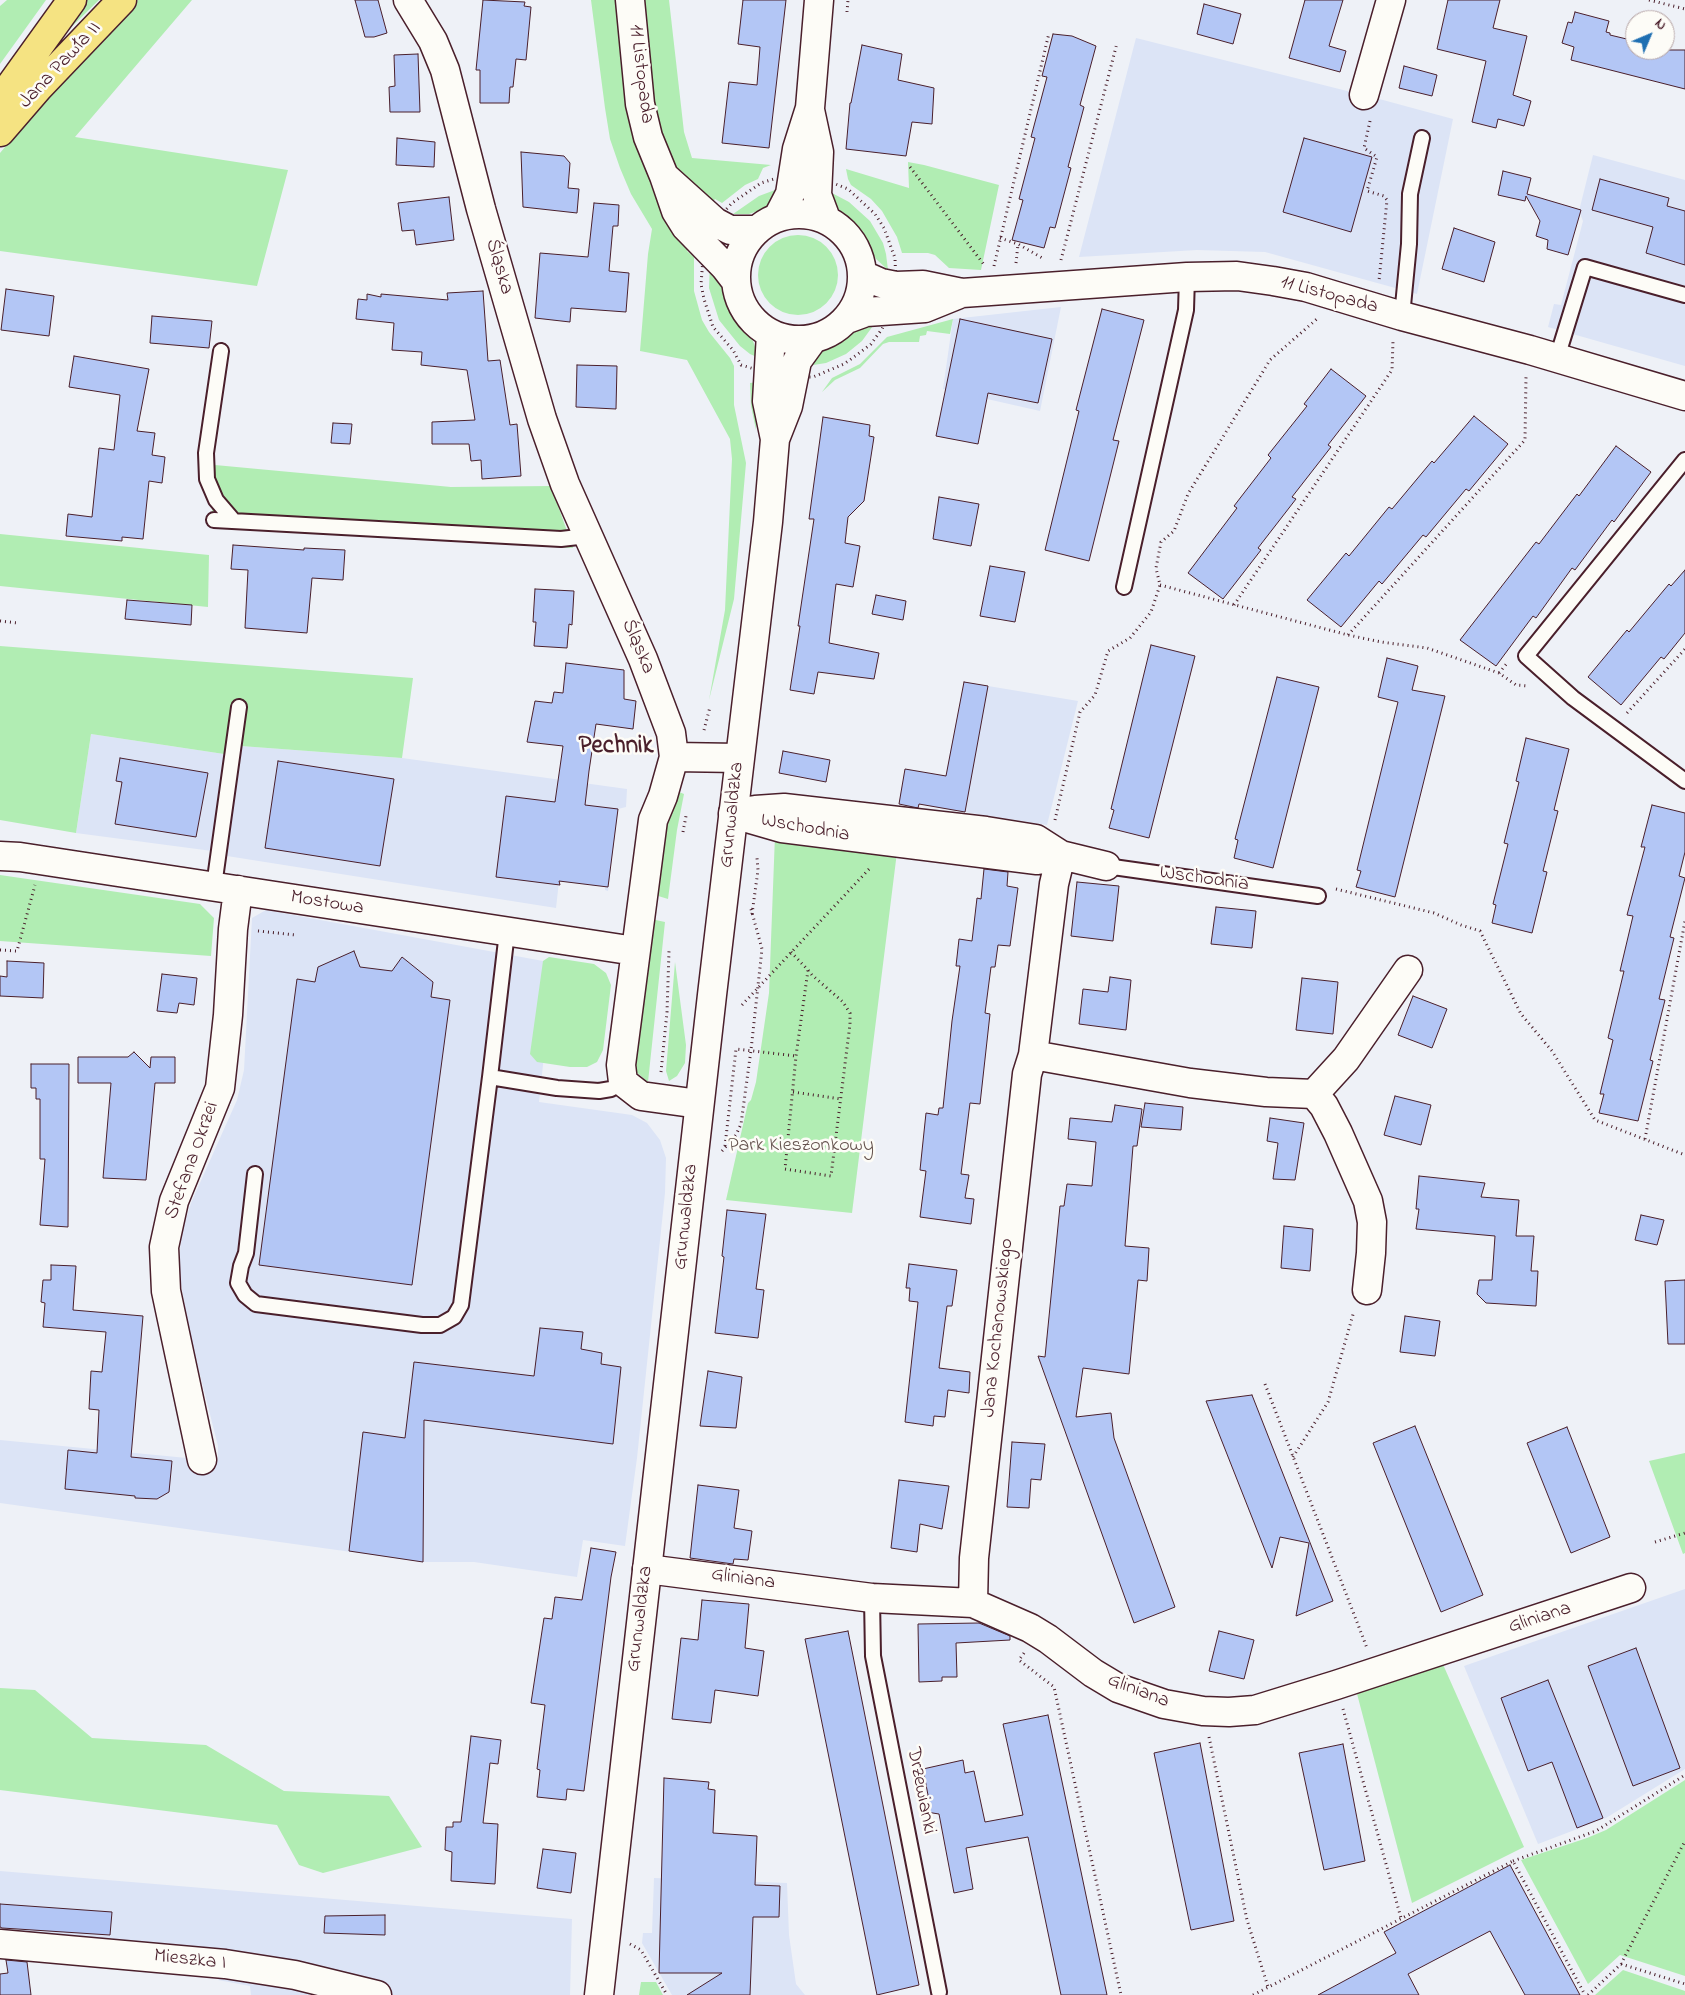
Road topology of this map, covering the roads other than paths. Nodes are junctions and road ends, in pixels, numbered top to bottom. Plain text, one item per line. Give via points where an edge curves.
1 (72, 0) edge
2 (122, 0) edge
3 (408, 0) edge
4 (630, 0) edge
5 (819, 0) edge
6 (1391, 0) edge
7 (0, 100) edge
8 (1367, 107) road end
9 (0, 132) edge
10 (1422, 138) dead end
11 (664, 176) junction
12 (805, 179) junction
13 (826, 219) junction
14 (767, 223) junction
15 (863, 275) junction
16 (1187, 276) junction
17 (736, 280) junction
18 (1685, 295) edge
19 (894, 298) junction
20 (847, 319) junction
21 (1398, 327) junction
22 (770, 334) junction
23 (813, 340) junction
24 (221, 351) dead end
25 (1557, 358) junction
26 (780, 375) junction
27 (1685, 396) edge
28 (1685, 460) edge
29 (214, 520) dead end
30 (234, 521) junction
31 (587, 536) junction
32 (1124, 587) dead end
33 (239, 706) dead end
34 (673, 745) junction
35 (739, 758) junction
36 (1685, 781) edge
37 (734, 813) junction
38 (15, 855) edge
39 (1061, 856) junction
40 (1106, 866) joint
41 (226, 888) junction
42 (1318, 896) dead end
43 (507, 932) junction
44 (635, 951) junction
45 (1408, 970) dead end
46 (1033, 1055) junction
47 (490, 1077) junction
48 (623, 1082) junction
49 (1314, 1094) junction
50 (700, 1104) junction
51 (255, 1174) dead end
52 (1367, 1290) road end
53 (202, 1460) dead end
54 (647, 1569) junction
55 (1631, 1588) dead end
56 (872, 1598) junction
57 (973, 1603) junction
58 (0, 1944) edge
59 (939, 1992) dead end
60 (377, 1995) edge
61 (598, 1995) edge

1 - 7 main road, Jana Pawła II
2 - 9 main road, Jana Pawła II
3 - 31 street, Śląska via 433,41 445,70 542,419
4 - 11 street, 11 Listopada via 640,104 648,137
5 - 12 street via 810,108 797,149
6 - 8 street
10 - 21 lane via 1410,194 1409,244
11 - 14 street, 11 Listopada via 715,222 730,230
11 - 17 street, 11 Listopada via 676,211 686,227
12 - 13 street via 817,195
12 - 14 street
13 - 14 street via 802,213
13 - 15 street via 838,226 856,248
14 - 17 street via 747,240 740,253
15 - 19 street, 11 Listopada via 881,283
15 - 20 street via 859,298
16 - 19 street, 11 Listopada via 962,293 925,308
16 - 21 street, 11 Listopada via 1237,276 1306,287
16 - 32 lane via 1186,310
17 - 22 street via 740,302 760,328
18 - 25 lane via 1585,268
19 - 20 street, 11 Listopada
20 - 23 street via 826,335
21 - 25 street, 11 Listopada
22 - 23 street via 797,341
22 - 26 street, Grunwaldzka
23 - 26 street, Grunwaldzka via 797,361
24 - 30 lane via 206,453 207,479 216,500
25 - 27 street, 11 Listopada
26 - 35 street, Grunwaldzka via 767,401 775,439
28 - 36 lane via 1526,656 1573,698
29 - 30 lane
30 - 31 lane via 561,539
31 - 34 street, Śląska via 643,659
33 - 41 lane
34 - 35 street
34 - 44 street via 663,796 653,820
35 - 37 street, Grunwaldzka
37 - 39 street, Wschodnia via 784,808 984,842 1036,839
37 - 50 street, Grunwaldzka
38 - 41 street, Mostowa
39 - 40 street, Wschodnia
39 - 46 street, Jana Kochanowskiego via 1054,884
40 - 42 lane, Wschodnia
41 - 43 street, Mostowa
41 - 53 street, Stefana Okrzei via 233,929 220,1088 174,1201 164,1247 166,1291
43 - 44 street, Mostowa
43 - 47 lane
44 - 48 street via 621,1065
45 - 49 street via 1346,1059
46 - 49 street via 1190,1083
46 - 57 street, Jana Kochanowskiego via 1027,1074 997,1342 974,1558
47 - 48 lane via 599,1091
47 - 51 lane via 460,1305 454,1317 440,1325 256,1304 238,1283 246,1253
48 - 50 street via 641,1096
49 - 52 street via 1324,1106 1368,1201 1372,1222
50 - 54 street, Grunwaldzka
54 - 56 street, Gliniana
54 - 61 street, Grunwaldzka
55 - 57 street, Gliniana via 1255,1710 1229,1712 1164,1704 1118,1688 1030,1628
56 - 57 street, Gliniana
56 - 59 lane, Drzewianki via 873,1656
58 - 60 street, Mieszka I via 225,1964 295,1975

